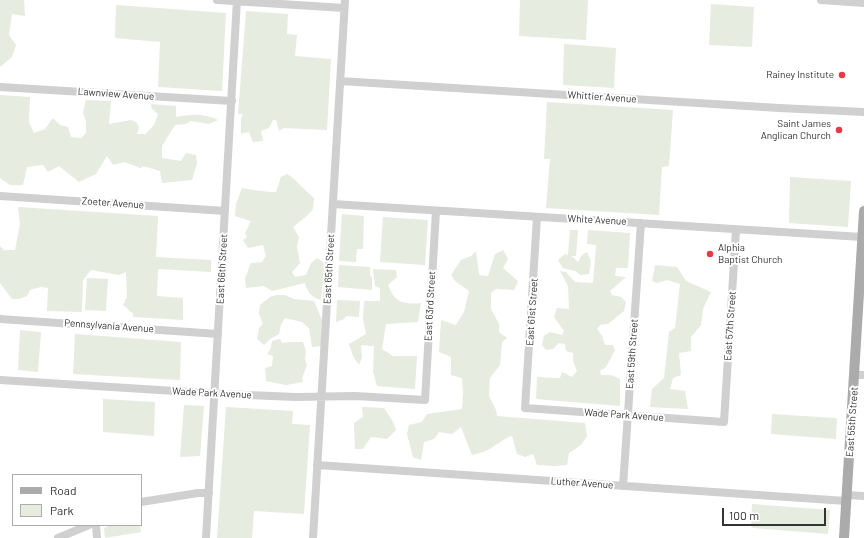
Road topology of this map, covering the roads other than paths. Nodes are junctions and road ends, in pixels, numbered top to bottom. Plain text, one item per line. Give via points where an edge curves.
1 (217, 0) edge
2 (821, 0) edge
3 (237, 1) edge
4 (864, 3) edge
5 (344, 4) edge
6 (340, 81) junction
7 (0, 87) edge
8 (232, 101) junction
9 (864, 112) edge
10 (0, 196) edge
11 (333, 204) junction
12 (225, 211) junction
13 (436, 211) junction
14 (864, 211) edge
15 (538, 217) junction
16 (641, 223) junction
17 (736, 230) junction
18 (862, 237) junction
19 (0, 319) edge
20 (218, 334) junction
21 (859, 375) edge
22 (0, 380) edge
23 (215, 393) junction
24 (321, 397) junction
25 (425, 400) joint
26 (525, 408) joint
27 (628, 415) junction
28 (724, 422) joint
29 (318, 464) junction
30 (623, 486) junction
31 (209, 493) junction
32 (864, 496) edge
33 (846, 498) junction
34 (142, 502) edge
35 (87, 526) edge
36 (96, 526) edge
37 (58, 538) edge
38 (96, 538) edge
39 (206, 538) edge
40 (313, 538) edge
41 (844, 538) edge

1 - 3 street
2 - 4 street
3 - 5 street
3 - 8 street, East 66th Street
5 - 6 street, East 65th Street
6 - 9 street, Whittier Avenue
6 - 11 street, East 65th Street
7 - 8 street, Lawnview Avenue
8 - 12 street, East 66th Street
10 - 12 street, Zoeter Avenue
11 - 13 street, White Avenue
11 - 24 street, East 65th Street
12 - 20 street, East 66th Street
13 - 15 street, White Avenue
13 - 25 street, East 63rd Street
14 - 18 main road, East 55th Street
15 - 16 street, White Avenue
15 - 26 street, East 61st Street
16 - 17 street, White Avenue
16 - 27 street, East 59th Street
17 - 18 street, White Avenue
17 - 28 street, East 57th Street
18 - 21 main road, East 55th Street
19 - 20 street, Pennsylvania Avenue
20 - 23 street, East 66th Street
21 - 33 main road, East 55th Street
22 - 23 street, Wade Park Avenue
23 - 24 street, Wade Park Avenue
23 - 31 street, East 66th Street
24 - 25 street, Wade Park Avenue
24 - 29 street, East 65th Street
26 - 27 street, Wade Park Avenue
27 - 28 street, Wade Park Avenue
27 - 30 street, East 59th Street
29 - 30 street, Luther Avenue
29 - 40 street, East 65th Street
30 - 33 street, Luther Avenue
31 - 34 street
31 - 39 street, East 66th Street
32 - 33 street, Luther Avenue
33 - 41 main road, East 55th Street
35 - 37 street
36 - 38 street

